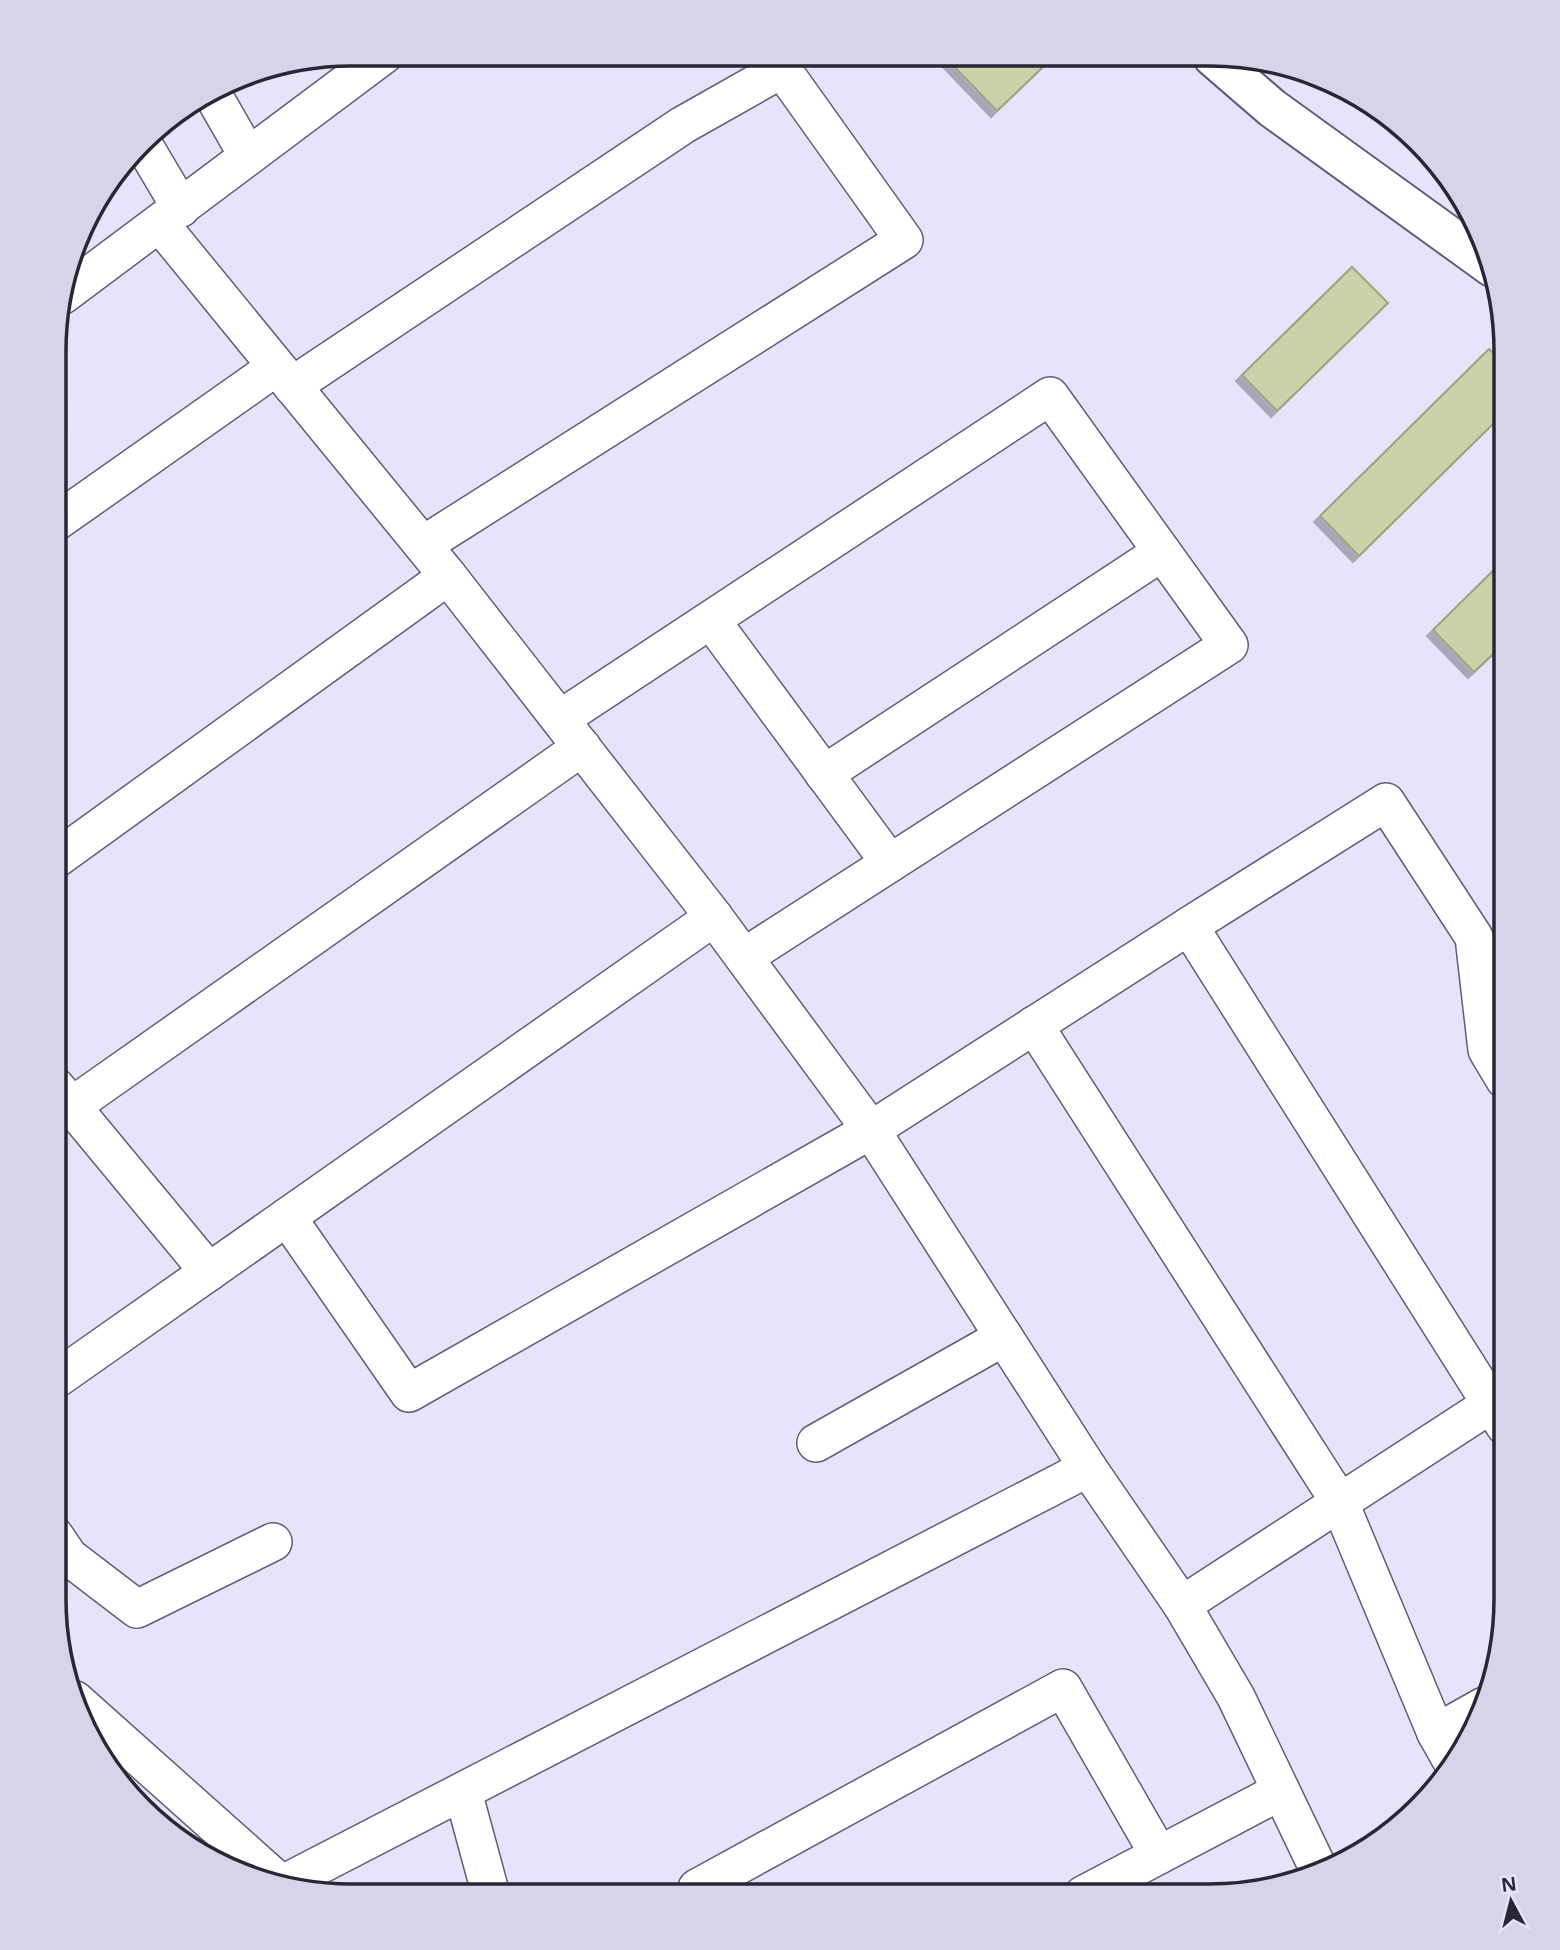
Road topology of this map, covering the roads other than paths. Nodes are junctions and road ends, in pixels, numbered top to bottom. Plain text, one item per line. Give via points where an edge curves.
1 (369, 66) edge
2 (1238, 68) edge
3 (1265, 80) edge
4 (216, 101) edge
5 (147, 154) edge
6 (248, 156) junction
7 (170, 216) junction
8 (1476, 254) edge
9 (74, 287) edge
10 (284, 376) junction
11 (66, 516) edge
12 (423, 545) junction
13 (1162, 552) junction
14 (449, 576) junction
15 (711, 620) junction
16 (571, 733) junction
17 (824, 774) junction
18 (66, 852) edge
19 (890, 863) junction
20 (714, 917) junction
21 (1189, 926) junction
22 (744, 957) junction
23 (1034, 1025) junction
24 (1494, 1062) edge
25 (66, 1094) edge
26 (66, 1100) edge
27 (871, 1129) junction
28 (287, 1217) junction
29 (209, 1272) junction
30 (1004, 1337) junction
31 (66, 1372) edge
32 (1494, 1399) edge
33 (1494, 1411) edge
34 (816, 1443) dead end
35 (1088, 1468) junction
36 (1339, 1501) junction
37 (273, 1542) dead end
38 (66, 1553) edge
39 (1182, 1605) junction
40 (1468, 1715) edge
41 (97, 1726) edge
42 (1436, 1733) junction
43 (1447, 1753) edge
44 (140, 1777) edge
45 (1282, 1791) junction
46 (463, 1792) junction
47 (1158, 1855) junction
48 (1315, 1863) edge
49 (258, 1867) edge
50 (295, 1878) edge
51 (488, 1884) edge
52 (704, 1884) edge
53 (1104, 1884) edge

1 - 6 street
2 - 3 street
3 - 8 street
4 - 6 street
5 - 7 street
6 - 7 street
7 - 9 street
7 - 10 street
10 - 11 street
10 - 12 street
10 - 12 street via 683,125 782,69 904,240
12 - 14 street
13 - 15 street via 1050,397
13 - 17 street
13 - 19 street via 1229,645
14 - 16 street
14 - 18 street
15 - 16 street
15 - 17 street
16 - 20 street
16 - 25 street
17 - 19 street
19 - 22 street
20 - 22 street
20 - 28 street
21 - 23 street
21 - 24 street via 1386,802 1474,937 1487,1051
21 - 32 street
22 - 27 street
23 - 27 street
23 - 36 street
26 - 29 street
27 - 28 street via 409,1393
27 - 30 street
28 - 29 street
29 - 31 street
30 - 34 street
30 - 35 street
33 - 36 street
35 - 39 street
35 - 46 street
36 - 39 street
36 - 42 street
37 - 38 street via 136,1609
39 - 45 street via 1236,1697
40 - 42 street
41 - 44 street
42 - 43 street
44 - 49 street
45 - 47 street
45 - 48 street
46 - 50 street
46 - 51 street
47 - 52 street via 1063,1688
47 - 53 street

